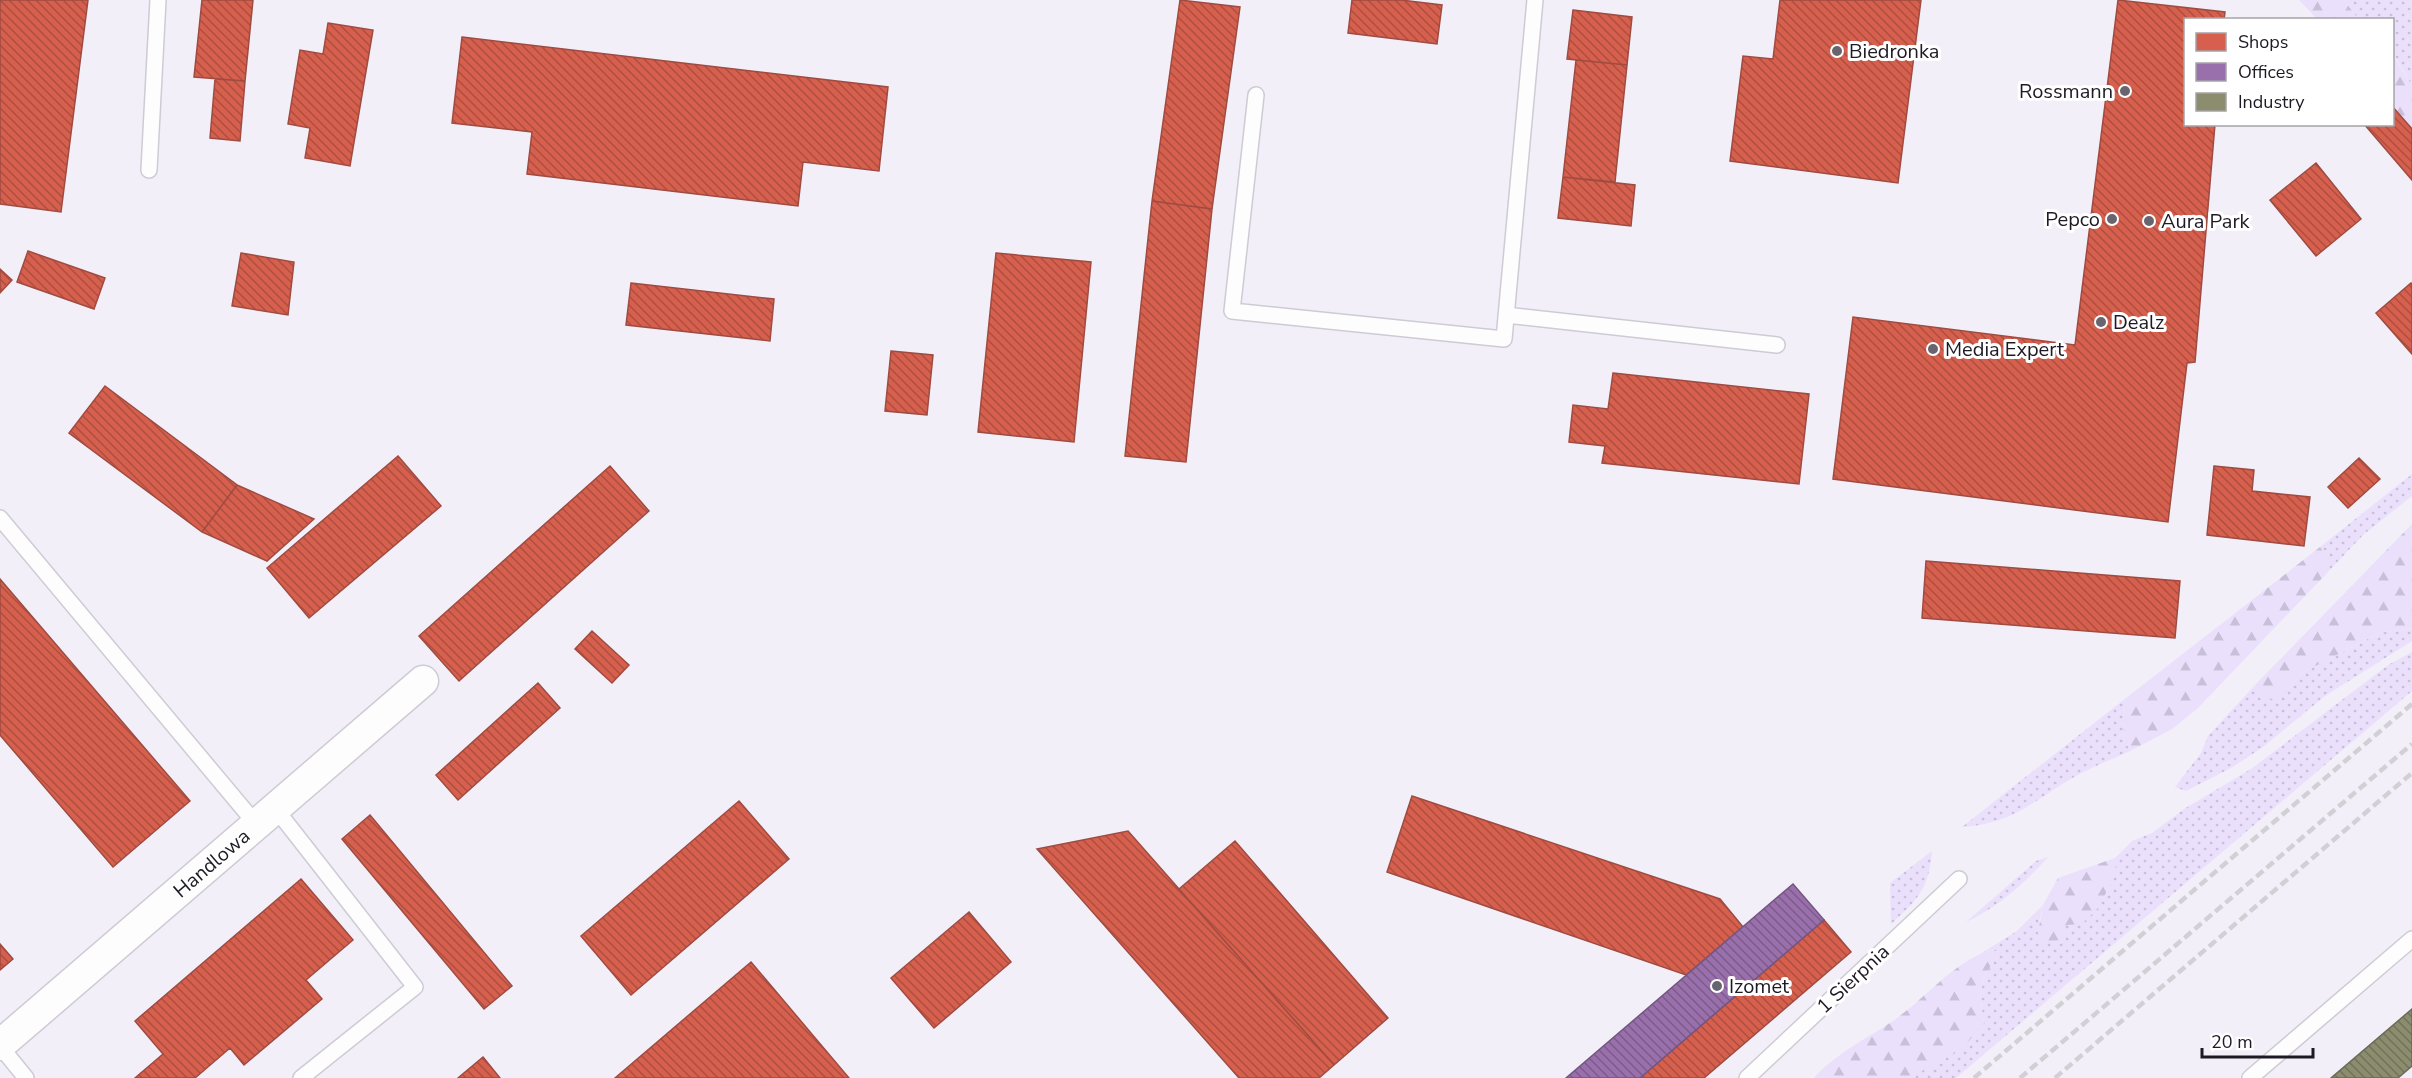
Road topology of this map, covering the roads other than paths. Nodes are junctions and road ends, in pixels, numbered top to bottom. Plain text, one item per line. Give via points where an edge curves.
1 (158, 0) edge
2 (1535, 0) edge
3 (1257, 95) dead end
4 (148, 170) dead end
5 (1506, 315) junction
6 (1777, 345) dead end
7 (0, 518) edge
8 (423, 681) dead end
9 (265, 816) junction
10 (1959, 879) dead end
11 (2412, 939) edge
12 (0, 1045) edge
13 (26, 1078) edge
14 (301, 1078) edge
15 (1748, 1078) edge
16 (2250, 1078) edge

1 - 4 lane
2 - 5 lane
3 - 5 lane via 1232,311 1504,339
5 - 6 lane
7 - 9 lane
8 - 9 street, Handlowa
9 - 12 street, Handlowa
9 - 14 lane via 415,987
10 - 15 lane, 1 Sierpnia
11 - 16 lane
12 - 13 lane

